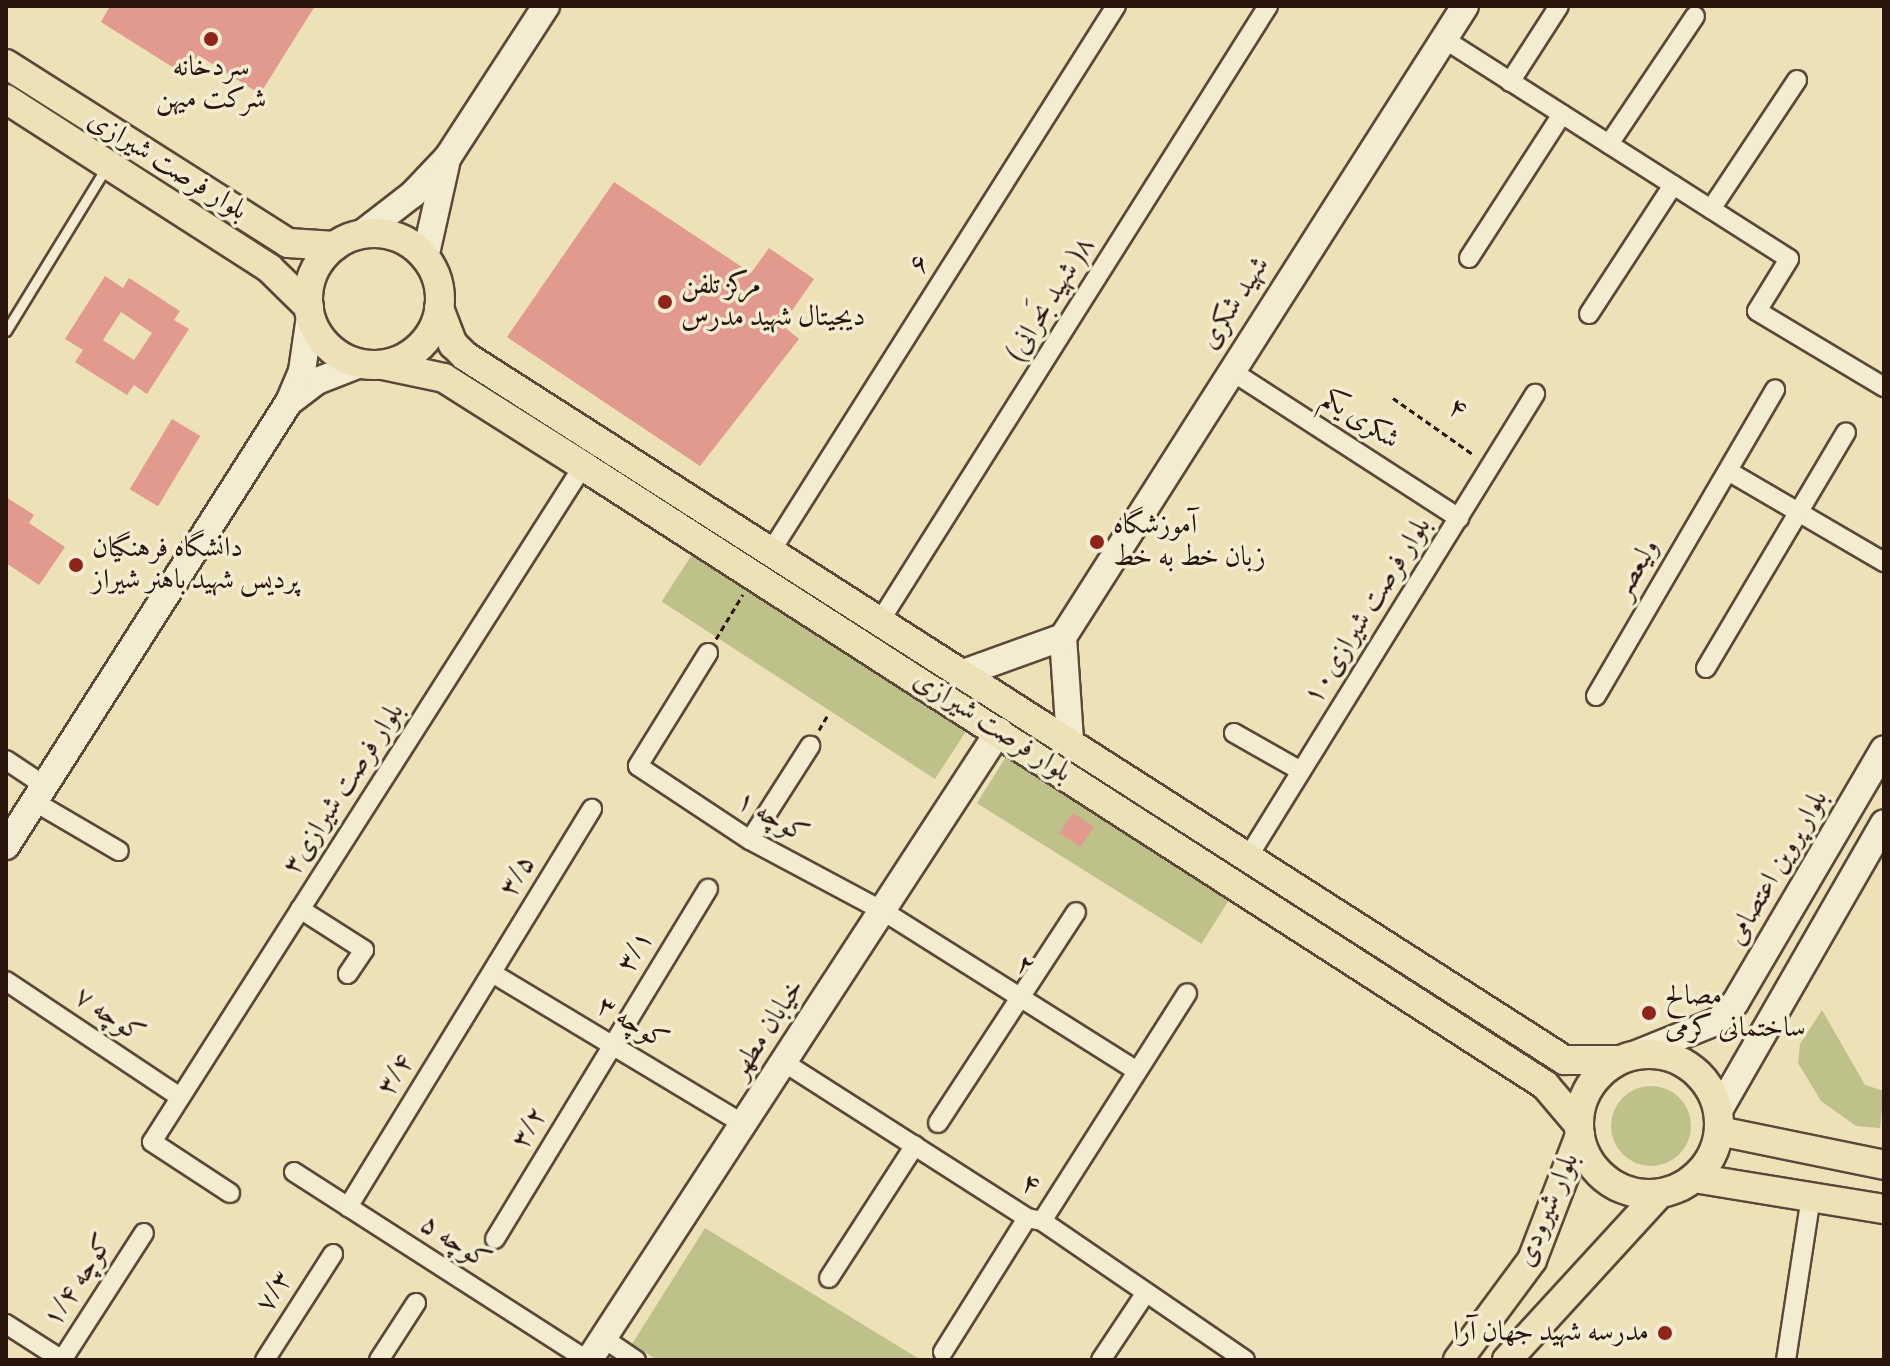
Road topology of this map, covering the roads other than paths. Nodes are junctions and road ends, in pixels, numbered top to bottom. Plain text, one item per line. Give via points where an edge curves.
1 (546, 6) edge
2 (1116, 6) edge
3 (1268, 6) edge
4 (1465, 6) edge
5 (1559, 6) edge
6 (1695, 16) dead end
7 (1444, 39) junction
8 (6, 64) edge
9 (1797, 80) dead end
10 (1510, 82) junction
11 (6, 99) edge
12 (1562, 114) junction
13 (1609, 144) junction
14 (448, 157) junction
15 (108, 164) junction
16 (1673, 185) junction
17 (1711, 209) junction
18 (347, 240) junction
19 (425, 258) junction
20 (1469, 258) dead end
21 (439, 308) junction
22 (310, 312) junction
23 (1589, 314) dead end
24 (6, 331) edge
25 (372, 364) junction
26 (1230, 370) junction
27 (1884, 387) edge
28 (1775, 390) dead end
29 (1535, 394) dead end
30 (289, 402) junction
31 (1846, 432) dead end
32 (583, 466) junction
33 (1728, 471) junction
34 (1798, 512) junction
35 (1459, 518) junction
36 (771, 551) junction
37 (1884, 562) edge
38 (880, 621) junction
39 (1063, 637) junction
40 (708, 653) road end
41 (1706, 668) dead end
42 (963, 673) junction
43 (1596, 696) dead end
44 (999, 731) junction
45 (1234, 733) dead end
46 (1070, 740) junction
47 (810, 746) dead end
48 (1884, 749) edge
49 (6, 760) edge
50 (1301, 771) junction
51 (40, 794) junction
52 (592, 809) dead end
53 (1884, 823) edge
54 (750, 840) junction
55 (6, 846) edge
56 (119, 851) dead end
57 (1248, 857) junction
58 (708, 889) dead end
59 (300, 909) junction
60 (883, 911) junction
61 (1076, 912) dead end
62 (492, 973) junction
63 (348, 974) dead end
64 (6, 981) edge
65 (1187, 993) dead end
66 (1020, 996) junction
67 (1735, 1003) junction
68 (1765, 1036) junction
69 (613, 1045) junction
70 (1627, 1057) junction
71 (785, 1063) junction
72 (1135, 1070) junction
73 (180, 1097) junction
74 (1718, 1122) junction
75 (938, 1123) dead end
76 (743, 1124) junction
77 (1579, 1130) junction
78 (915, 1145) junction
79 (1780, 1146) junction
80 (1884, 1165) edge
81 (294, 1172) dead end
82 (1694, 1178) junction
83 (1775, 1191) junction
84 (230, 1193) dead end
85 (1660, 1193) junction
86 (1811, 1197) junction
87 (348, 1207) junction
88 (1884, 1209) edge
89 (1034, 1220) junction
90 (144, 1233) dead end
91 (495, 1239) dead end
92 (333, 1254) dead end
93 (829, 1278) dead end
94 (1145, 1294) junction
95 (416, 1303) dead end
96 (6, 1324) edge
97 (943, 1352) dead end
98 (593, 1353) edge
99 (62, 1360) edge
100 (265, 1360) edge
101 (379, 1360) edge
102 (636, 1360) edge
103 (1101, 1360) edge
104 (1245, 1360) edge
105 (1458, 1360) edge
106 (1507, 1360) edge
107 (1786, 1360) edge

1 - 14 street
2 - 36 street, ۶
3 - 38 street, (شهید بَحرانی )۸
4 - 7 street, شهید شکری
5 - 10 street
6 - 13 street
7 - 10 street
7 - 26 street, شهید شکری
8 - 18 main road, بلوار فرصت شیرازی via 288,243
9 - 17 street
10 - 12 street
11 - 15 main road, بلوار فرصت شیرازی
12 - 13 street
12 - 20 street
13 - 16 street
14 - 18 street via 402,204
14 - 19 street via 428,226
15 - 22 main road, بلوار فرصت شیرازی via 269,268
15 - 24 lane
16 - 17 street
16 - 23 street
17 - 27 street via 1789,259 1757,311
18 - 19 main road via 396,237
18 - 22 main road via 312,277
19 - 21 main road via 437,282
21 - 25 main road via 424,342 409,356
21 - 36 main road, بلوار فرصت شیرازی via 453,344 465,356
22 - 25 main road via 329,347
22 - 30 street via 302,371
25 - 30 street via 341,369
25 - 32 main road, بلوار فرصت شیرازی via 444,378
26 - 35 street, شکری یکم
26 - 39 street, شهید شکری
28 - 33 street, ولیعصر
29 - 35 street, بلوار فرصت شیرازی۱۰
30 - 51 street
31 - 34 street
32 - 44 main road, بلوار فرصت شیرازی
32 - 59 street, ۳بلوار فرصت شیرازی
33 - 34 street
33 - 43 street, ولیعصر
34 - 37 street
34 - 41 street
35 - 50 street, بلوار فرصت شیرازی۱۰
36 - 38 main road, بلوار فرصت شیرازی
38 - 42 main road, بلوار فرصت شیرازی
39 - 42 street
39 - 46 street
40 - 54 street, کوچه ۱ via 638,766
42 - 46 main road, بلوار فرصت شیرازی
44 - 60 street, خیابان مطهر
44 - 77 main road, بلوار فرصت شیرازی via 1545,1085
45 - 50 street
46 - 57 main road, بلوار فرصت شیرازی
47 - 54 street
48 - 67 street, بلوار پروین اعتصامی
49 - 51 street
50 - 57 street, بلوار فرصت شیرازی۱۰
51 - 55 street
51 - 56 street
52 - 62 street, ۳/۵
53 - 68 street
54 - 60 street, کوچه ۱
57 - 70 main road, بلوار فرصت شیرازی via 1564,1060
58 - 69 street, ۳/۱
59 - 63 street via 364,950
59 - 73 street, ۳بلوار فرصت شیرازی
60 - 66 street, ۲
60 - 71 street, خیابان مطهر
61 - 66 street
62 - 69 street, کوچه ۳
62 - 87 street, ۳/۴
64 - 73 street, کوچه ۷
65 - 72 street
66 - 72 street, ۲
66 - 75 street
67 - 68 street via 1740,1028
67 - 70 street, بلوار پروین اعتصامی via 1718,1021
68 - 74 street
69 - 76 street, کوچه ۳
69 - 91 street, ۳/۲
70 - 74 main road via 1678,1060 1696,1072
70 - 77 main road via 1591,1084
71 - 76 street, خیابان مطهر
71 - 78 street, ۴
72 - 89 street
73 - 84 street, ۳بلوار فرصت شیرازی via 152,1142
74 - 79 main road
74 - 82 main road via 1711,1157
76 - 98 street, خیابان مطهر
77 - 85 main road via 1585,1153 1608,1181 1633,1192
77 - 105 main road, بلوار شیرودی via 1532,1260
78 - 89 street, ۴
78 - 93 street
79 - 80 main road
79 - 83 main road via 1765,1167
81 - 87 street, کوچه ۵
82 - 83 main road
82 - 85 main road
83 - 86 main road
85 - 106 main road, بلوار شیرودی
86 - 88 main road
86 - 107 street
87 - 98 street, کوچه ۵
89 - 94 street, ۴
89 - 97 street
90 - 99 street, کوچه ۱/۴
92 - 100 street, ۷/۳
94 - 103 street
94 - 104 street, ۴
95 - 101 street
96 - 99 street
98 - 102 street

